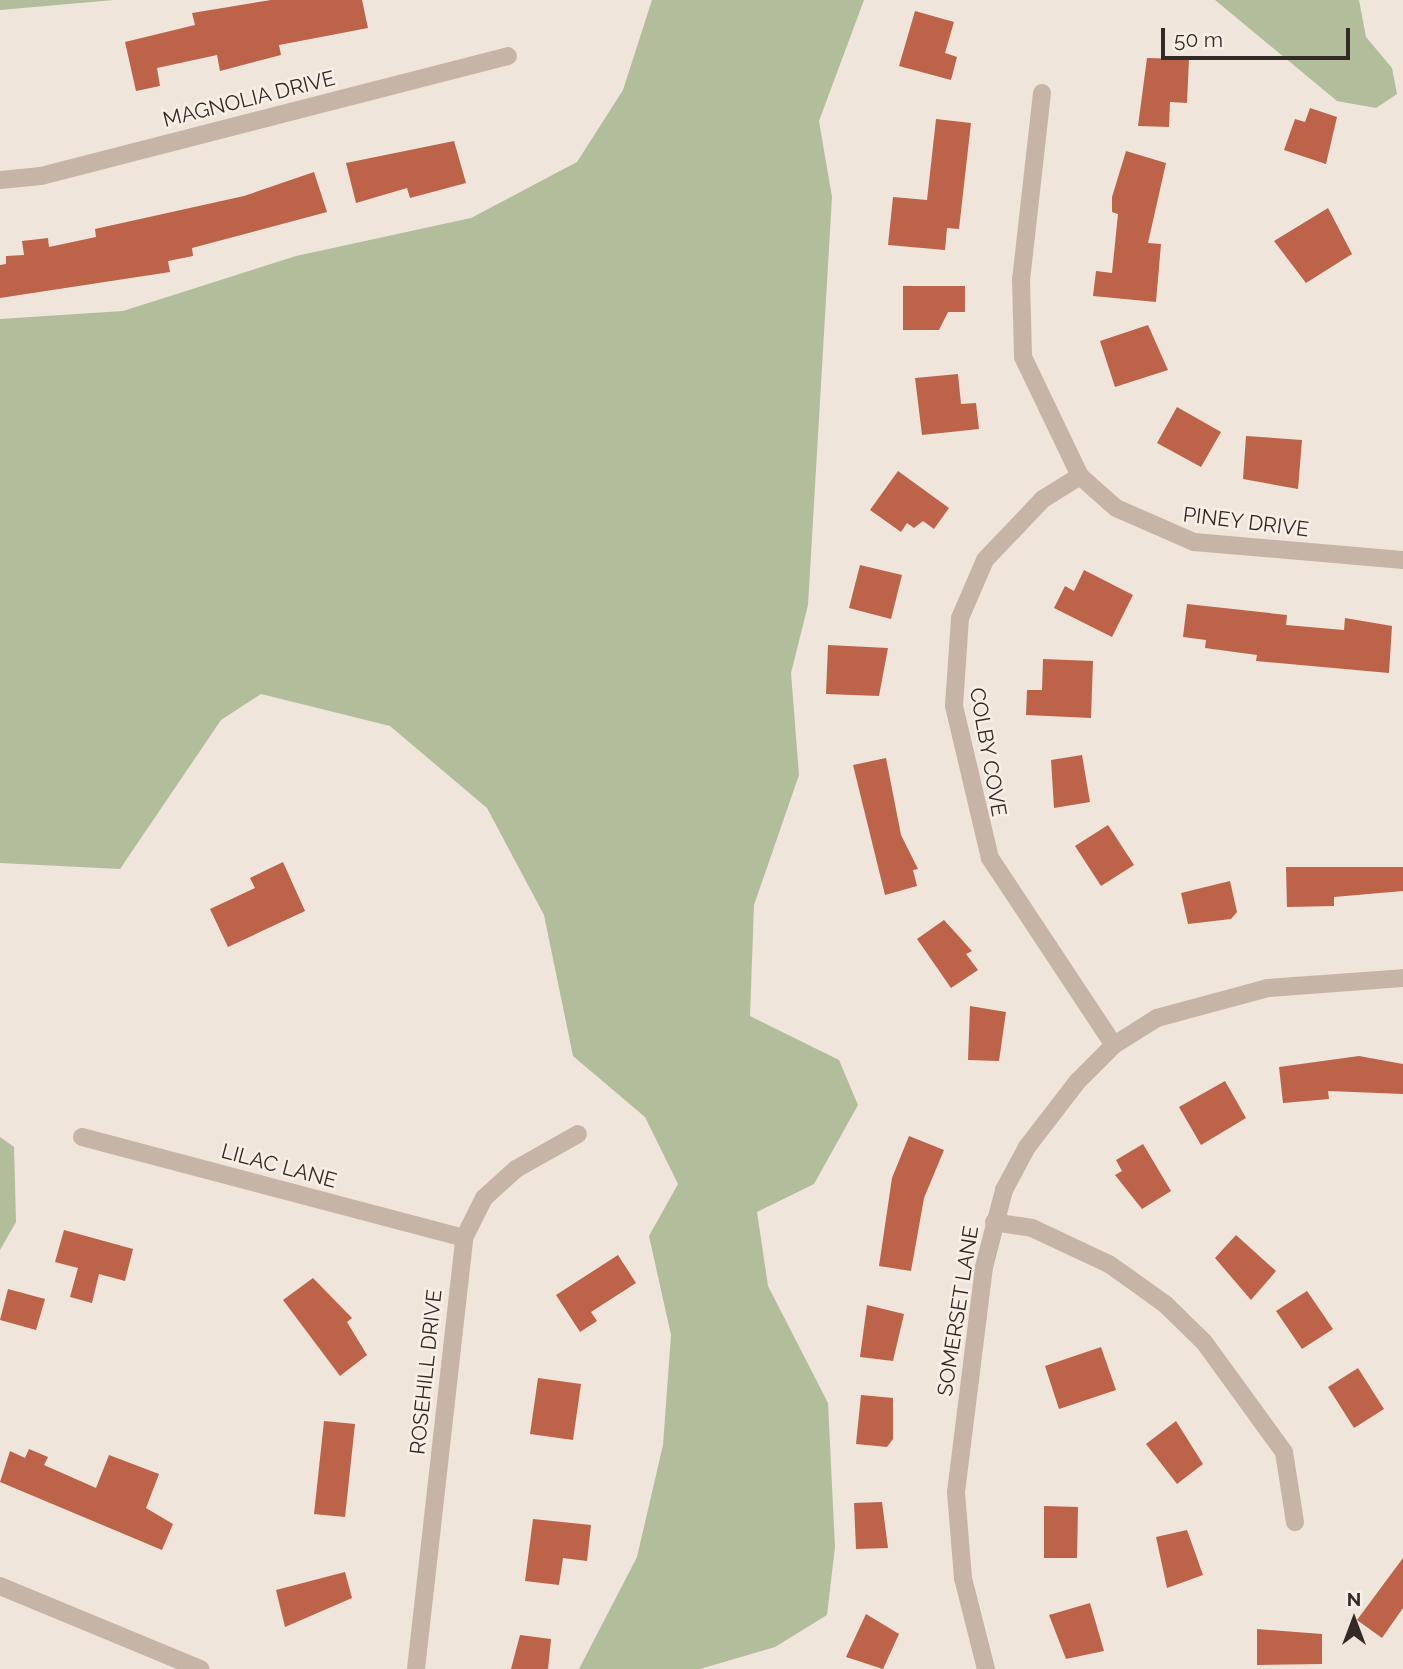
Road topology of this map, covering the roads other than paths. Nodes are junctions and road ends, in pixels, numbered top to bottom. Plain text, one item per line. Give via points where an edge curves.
1 (508, 56) dead end
2 (1042, 93) dead end
3 (0, 180) edge
4 (1080, 476) junction
5 (1403, 560) edge
6 (1403, 978) edge
7 (1114, 1045) junction
8 (578, 1134) dead end
9 (82, 1137) dead end
10 (994, 1222) junction
11 (464, 1238) junction
12 (1294, 1522) dead end
13 (0, 1586) edge
14 (200, 1669) edge
15 (416, 1669) edge
16 (986, 1669) edge

1 - 3 street, MAGNOLIA DRIVE via 41,176
2 - 4 street, PINEY DRIVE via 1021,279 1023,357
4 - 5 street, PINEY DRIVE via 1116,508 1194,542
4 - 7 street, COLBY COVE via 1043,499 985,560 960,618 953,694 990,858
6 - 7 street, SOMERSET LANE via 1334,978 1223,995 1157,1018
7 - 10 street, SOMERSET LANE via 1027,1147
8 - 11 street, ROSEHILL DRIVE via 516,1169 484,1198
9 - 11 street, LILAC LANE
10 - 12 street via 1032,1228 1101,1260 1166,1304 1235,1378 1284,1452
10 - 16 street, SOMERSET LANE via 955,1513 963,1578
11 - 15 street, ROSEHILL DRIVE
13 - 14 street

